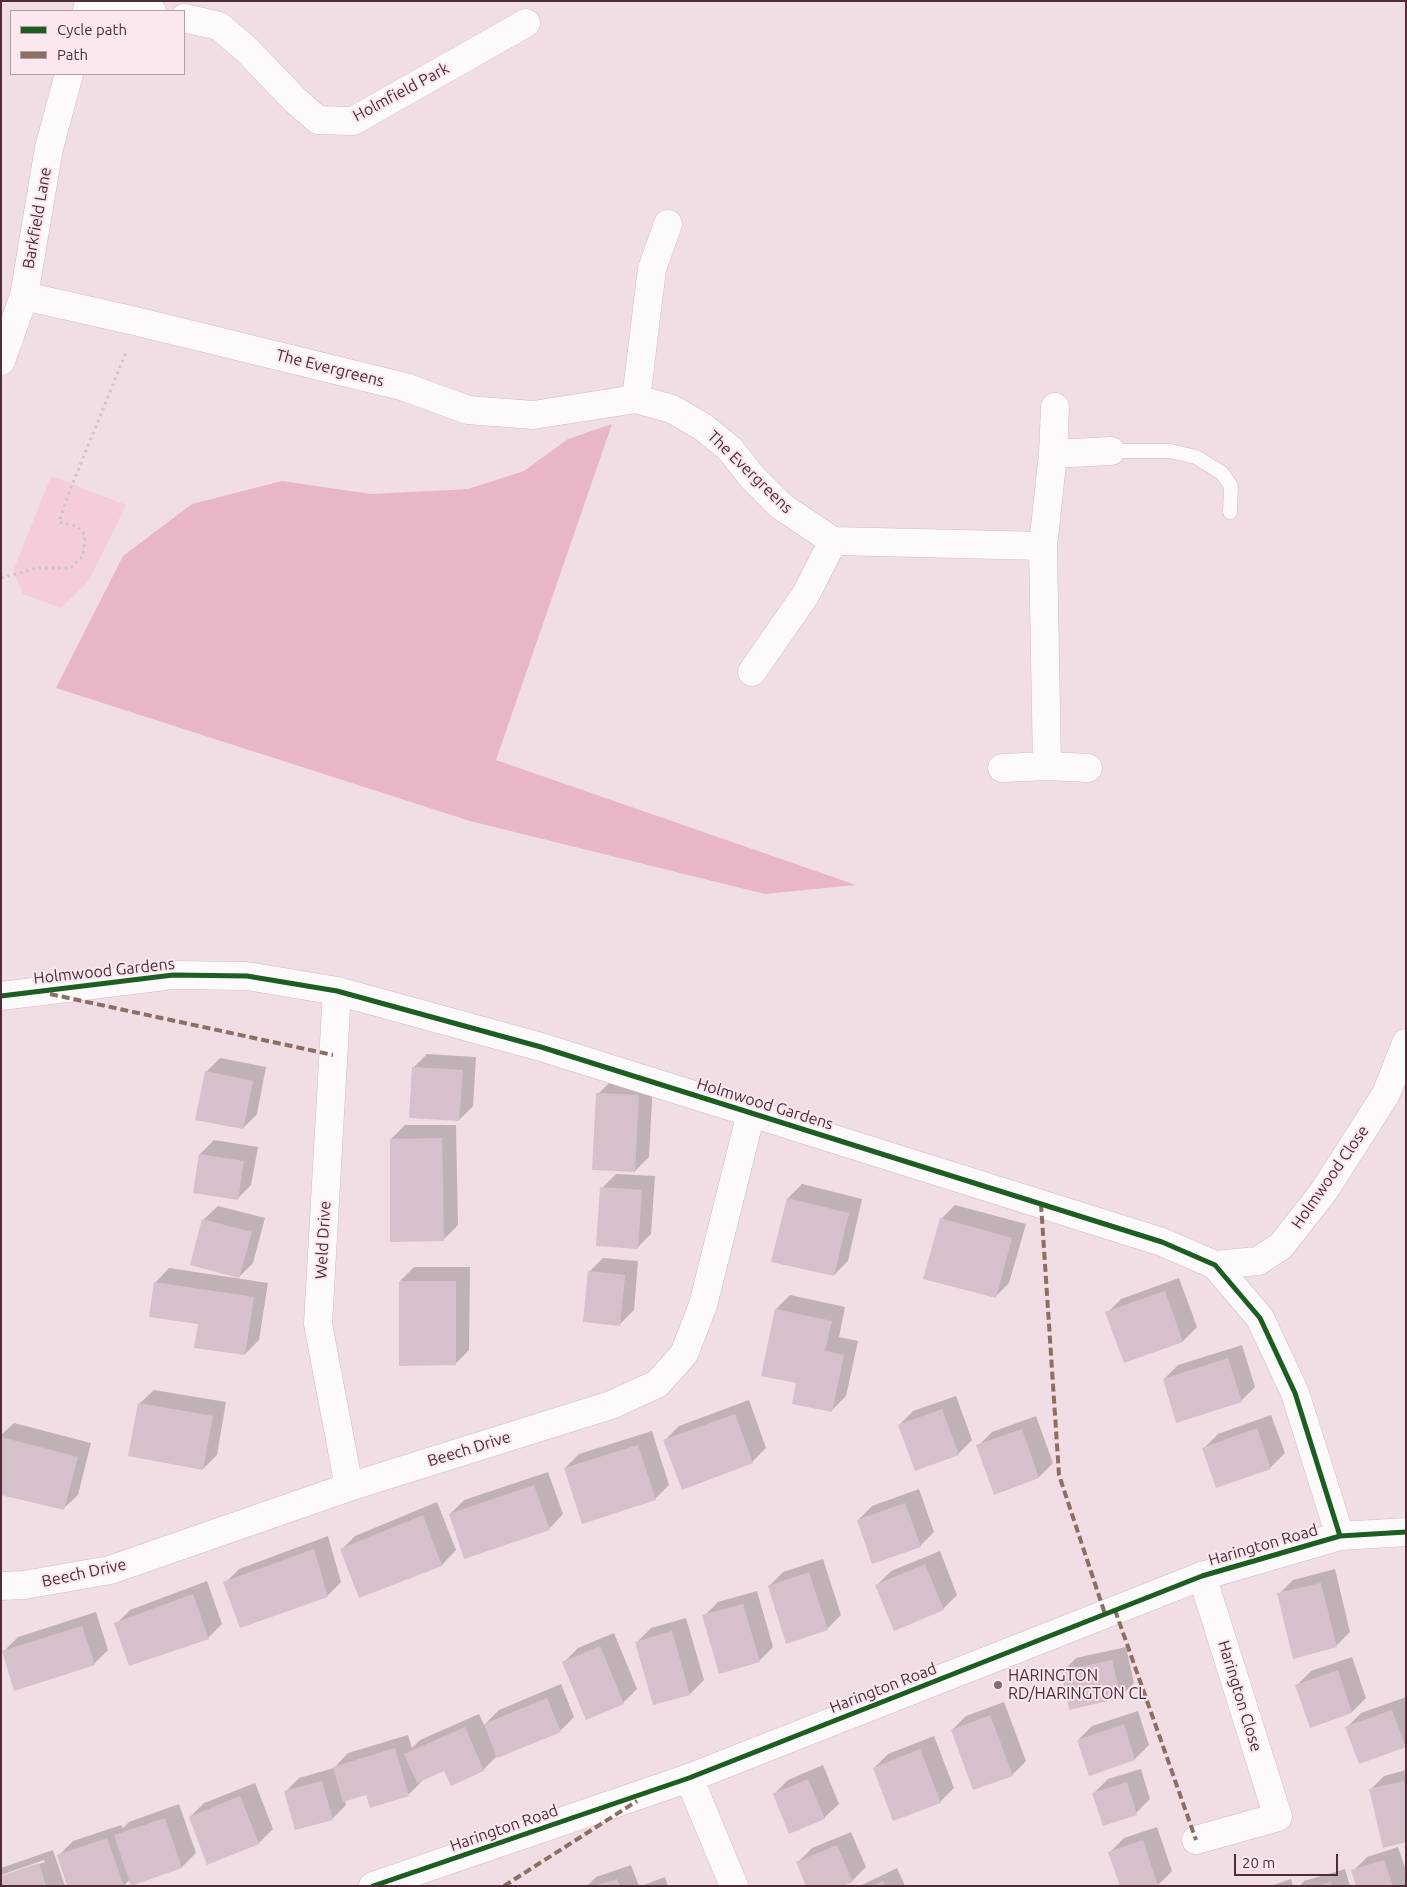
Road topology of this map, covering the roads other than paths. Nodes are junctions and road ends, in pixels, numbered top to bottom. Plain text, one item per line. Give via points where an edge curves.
1 (107, 1) edge
2 (148, 10) edge
3 (185, 18) edge
4 (526, 23) dead end
5 (69, 75) edge
6 (668, 224) dead end
7 (24, 296) junction
8 (1, 361) edge
9 (636, 399) junction
10 (1055, 407) dead end
11 (1111, 451) joint
12 (1053, 454) junction
13 (1230, 512) dead end
14 (834, 541) junction
15 (1043, 546) junction
16 (752, 672) dead end
17 (1047, 766) junction
18 (1002, 768) dead end
19 (1088, 768) dead end
20 (337, 991) junction
21 (1, 996) edge
22 (1406, 1043) edge
23 (751, 1113) junction
24 (1215, 1265) junction
25 (349, 1486) junction
26 (1406, 1532) edge
27 (1340, 1536) junction
28 (1202, 1576) junction
29 (1, 1586) edge
30 (690, 1778) junction
31 (1196, 1840) dead end
32 (373, 1886) edge
33 (734, 1886) edge

1 - 2 street
3 - 4 street, Holmfield Park via 219,26 318,120 353,121
5 - 7 street, Barkfield Lane via 49,148
6 - 9 street via 652,270
7 - 8 street, Barkfield Lane
7 - 9 street, The Evergreens via 405,387 468,410 533,415
9 - 14 street, The Evergreens via 672,409 703,428 730,449 781,506
10 - 12 street
11 - 12 street
11 - 13 lane via 1170,451 1196,457 1222,474 1231,486
12 - 15 street
14 - 15 street
14 - 16 street via 806,594
15 - 17 street
17 - 18 street
17 - 19 street
20 - 21 street, Holmwood Gardens via 247,976 173,975
20 - 23 street, Holmwood Gardens via 541,1047
20 - 25 street, Weld Drive via 318,1324
22 - 24 street, Holmwood Close via 1386,1094 1324,1191 1281,1246 1258,1261
23 - 24 street, Holmwood Gardens via 1162,1242
23 - 25 street, Beech Drive via 703,1305 684,1354 658,1384 610,1405
24 - 27 street, Holmwood Gardens via 1260,1318 1295,1393
25 - 29 street, Beech Drive via 110,1570 24,1586
26 - 27 street, Harington Road
27 - 28 street, Harington Road
28 - 30 street, Harington Road
28 - 31 street, Harington Close via 1278,1817
30 - 32 street, Harington Road
30 - 33 street

